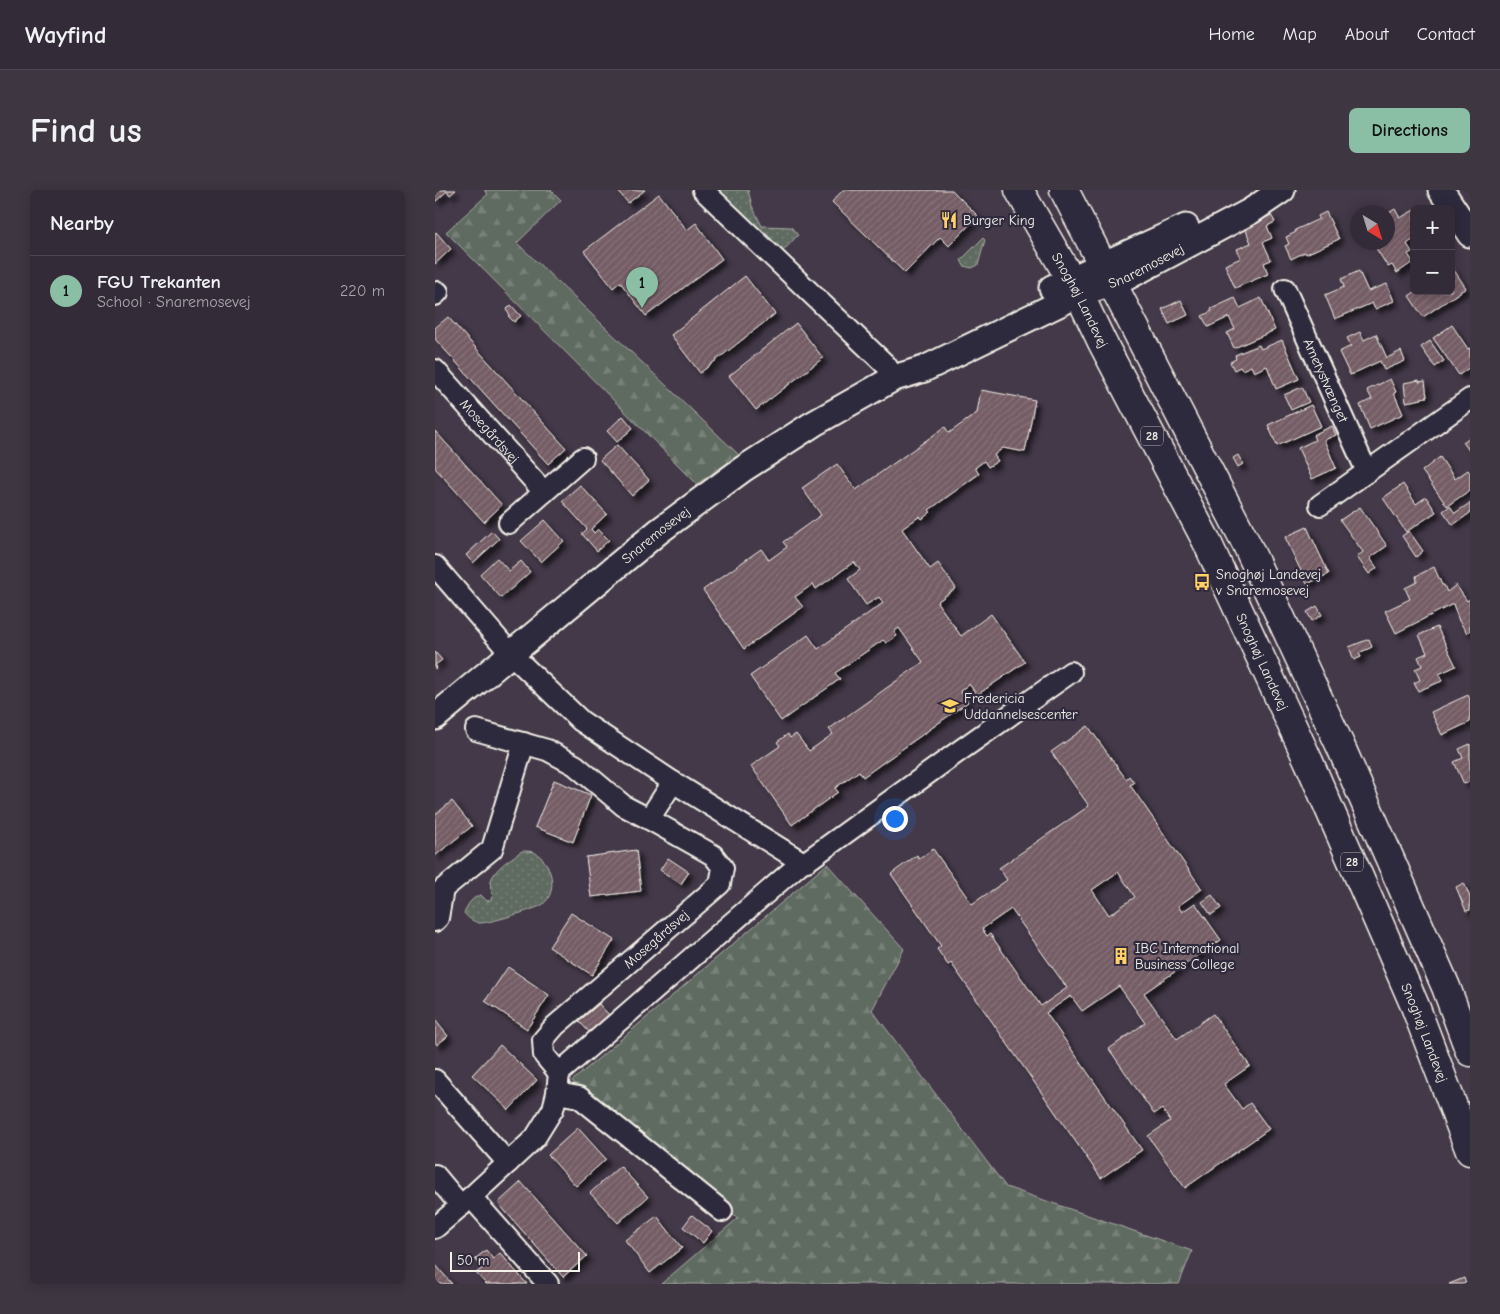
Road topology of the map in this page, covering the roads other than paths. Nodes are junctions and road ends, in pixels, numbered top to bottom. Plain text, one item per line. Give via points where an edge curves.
1 (703, 190) edge
2 (1019, 190) edge
3 (1038, 190) edge
4 (1064, 190) edge
5 (1278, 190) edge
6 (1282, 190) edge
7 (1441, 190) edge
8 (1470, 234) edge
9 (1091, 281) junction
10 (1285, 289) dead end
11 (435, 370) edge
12 (894, 378) junction
13 (1470, 399) edge
14 (583, 458) dead end
15 (1367, 472) junction
16 (544, 492) junction
17 (1320, 505) dead end
18 (509, 523) dead end
19 (439, 578) edge
20 (511, 654) junction
21 (1071, 672) dead end
22 (435, 717) edge
23 (475, 730) dead end
24 (524, 743) junction
25 (673, 782) junction
26 (649, 819) junction
27 (802, 862) junction
28 (435, 921) edge
29 (1470, 1052) edge
30 (559, 1073) junction
31 (435, 1080) edge
32 (557, 1093) junction
33 (1470, 1151) edge
34 (508, 1163) junction
35 (435, 1175) edge
36 (466, 1202) junction
37 (722, 1211) dead end
38 (435, 1228) edge
39 (548, 1284) edge

1 - 12 street via 886,365
2 - 9 main road, Snoghøj Landevej / 28
3 - 9 main road
4 - 9 main road, Snoghøj Landevej / 28
5 - 9 street, Snaremosevej via 1244,200
6 - 9 street, Snaremosevej via 1251,211 1125,278
7 - 8 street
9 - 12 street, Snaremosevej via 1037,295 909,364
9 - 29 main road, Snoghøj Landevej / 28 via 1247,545 1340,745 1446,987
9 - 33 main road, Snoghøj Landevej / 28 via 1102,342 1206,540 1309,762 1415,1006
10 - 15 street, Ametystvænget
11 - 16 street, Mosegårdsvej
12 - 20 street, Snaremosevej via 743,469 659,531
13 - 15 street
14 - 16 street
15 - 17 street
16 - 18 street
19 - 20 street
20 - 22 street, Snaremosevej
20 - 25 street via 581,721
21 - 27 street
23 - 24 street, Mosegårdsvej
24 - 26 street, Mosegårdsvej via 547,750 575,765 624,806
24 - 28 street via 492,849 443,888
25 - 26 street
25 - 27 street
26 - 30 street, Mosegårdsvej via 713,855 723,868 720,884 555,1026 543,1040 543,1056
27 - 30 street
30 - 32 street
31 - 34 street
32 - 34 street via 553,1109 535,1138
32 - 37 street via 579,1097
34 - 36 street
35 - 36 street
36 - 38 street
36 - 39 street

